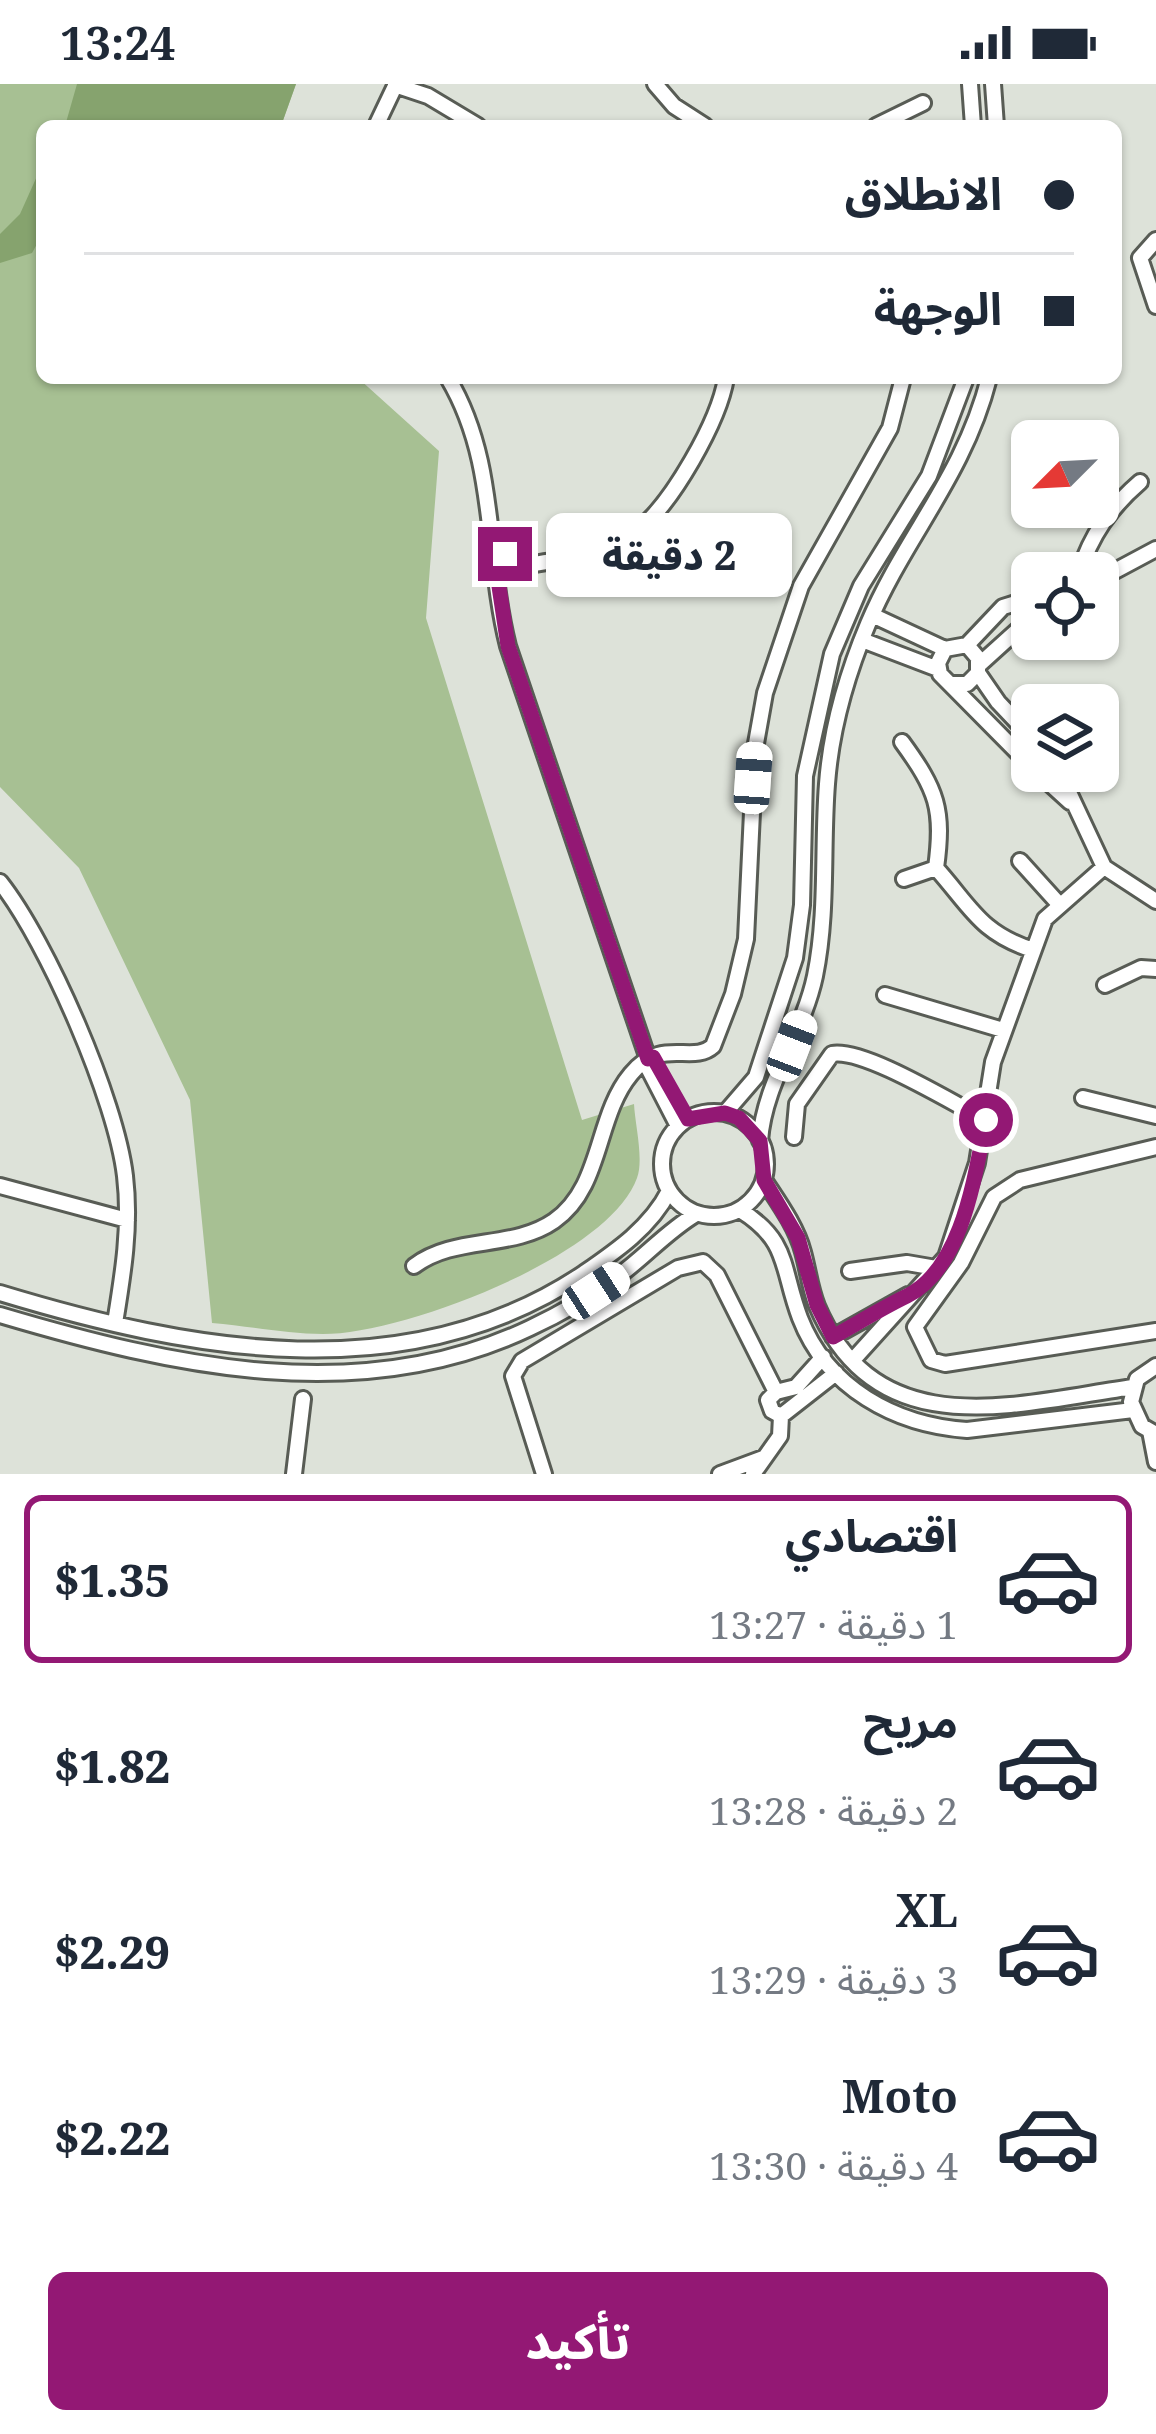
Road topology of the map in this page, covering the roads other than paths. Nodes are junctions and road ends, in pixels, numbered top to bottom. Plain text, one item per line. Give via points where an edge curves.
1 (655, 84) edge
2 (970, 84) edge
3 (993, 84) edge
4 (396, 85) edge
5 (923, 103) dead end
6 (379, 120) edge
7 (468, 120) edge
8 (696, 120) edge
9 (888, 120) edge
10 (973, 120) edge
11 (996, 120) edge
12 (1156, 240) edge
13 (1156, 306) edge
14 (451, 384) edge
15 (725, 384) edge
16 (901, 384) edge
17 (963, 384) edge
18 (987, 384) edge
19 (1140, 482) dead end
20 (493, 547) junction
21 (1156, 548) edge
22 (1085, 552) edge
23 (533, 561) junction
24 (1119, 568) edge
25 (496, 579) junction
26 (1011, 605) edge
27 (847, 618) junction
28 (867, 627) junction
29 (1011, 637) edge
30 (967, 645) junction
31 (945, 649) junction
32 (979, 668) junction
33 (938, 669) junction
34 (952, 684) junction
35 (1011, 716) edge
36 (902, 742) dead end
37 (1011, 745) edge
38 (1060, 792) edge
39 (1068, 792) edge
40 (1074, 805) junction
41 (1020, 861) dead end
42 (1104, 867) junction
43 (936, 868) junction
44 (904, 878) dead end
45 (0, 882) edge
46 (1156, 901) edge
47 (1058, 904) junction
48 (1034, 950) junction
49 (1156, 969) edge
50 (1105, 986) dead end
51 (886, 995) dead end
52 (1003, 1030) junction
53 (649, 1059) junction
54 (1083, 1098) dead end
55 (725, 1113) junction
56 (1156, 1115) edge
57 (986, 1120) junction
58 (683, 1122) junction
59 (794, 1137) dead end
60 (760, 1141) junction
61 (1156, 1147) edge
62 (764, 1180) junction
63 (0, 1186) edge
64 (669, 1191) junction
65 (740, 1210) junction
66 (696, 1214) junction
67 (127, 1220) junction
68 (414, 1266) dead end
69 (936, 1268) junction
70 (850, 1271) dead end
71 (0, 1293) edge
72 (908, 1295) junction
73 (0, 1315) edge
74 (115, 1323) junction
75 (1156, 1331) edge
76 (833, 1337) junction
77 (253, 1348) junction
78 (849, 1356) junction
79 (829, 1366) junction
80 (1156, 1366) edge
81 (250, 1371) junction
82 (1133, 1387) junction
83 (776, 1392) junction
84 (303, 1399) dead end
85 (1132, 1410) junction
86 (781, 1416) junction
87 (1153, 1432) edge
88 (763, 1458) junction
89 (1156, 1462) edge
90 (294, 1474) edge
91 (544, 1474) edge
92 (720, 1474) edge
93 (753, 1474) edge

1 - 8 street
2 - 10 street
3 - 11 street
4 - 6 street
4 - 7 street
5 - 9 street
12 - 13 street via 1140,258
14 - 20 street via 479,442
15 - 23 street via 663,506 637,530 580,556
16 - 53 street via 890,428 802,586 764,693 746,939 733,994 709,1051
17 - 27 street via 928,476
18 - 28 street via 949,484
19 - 22 street
20 - 23 street
20 - 25 street
21 - 24 street
23 - 25 street
25 - 53 street via 508,646
26 - 30 street
27 - 28 street
27 - 55 street via 808,752 795,958 756,1077
28 - 31 street
28 - 33 street
28 - 60 street via 830,758 814,980 768,1097
29 - 32 street
30 - 31 street
30 - 32 street
31 - 33 street
32 - 34 street via 967,684
32 - 35 street
33 - 34 street
34 - 37 street
36 - 43 street via 940,812
38 - 40 street
39 - 40 street
40 - 42 street
41 - 47 street
42 - 46 street
42 - 47 street
43 - 44 street
43 - 48 street via 977,921
45 - 67 street via 40,950 101,1091 125,1176
47 - 48 street
48 - 52 street
49 - 50 street
51 - 52 street
52 - 57 street
53 - 58 street
53 - 68 street via 623,1085 584,1187 556,1220 443,1249
54 - 56 street
55 - 58 street
55 - 60 street
57 - 59 street via 845,1052 832,1054 797,1105
57 - 69 street via 964,1207
58 - 64 street via 661,1164
60 - 62 street
61 - 75 street via 1020,1180 994,1197 962,1264 915,1328 931,1360 945,1364
62 - 65 street
62 - 76 street via 798,1238
63 - 67 street
64 - 66 street
64 - 77 street via 605,1258 477,1325 372,1349
65 - 66 street
65 - 79 street via 781,1248 801,1322
66 - 81 street via 603,1286 483,1348 374,1372
67 - 74 street
69 - 70 street
69 - 72 street
71 - 74 street
72 - 76 street
72 - 78 street
73 - 81 street
74 - 77 street
76 - 78 street
77 - 81 street
78 - 79 street
78 - 82 street via 900,1394 947,1408
79 - 83 street
79 - 85 street via 891,1413 940,1428
79 - 86 street
80 - 82 street
82 - 85 street
83 - 86 street via 769,1400
83 - 91 street via 717,1275 703,1262 678,1268 522,1361 513,1376
84 - 90 street
85 - 87 street
86 - 88 street via 780,1436
87 - 89 street
88 - 92 street
88 - 93 street

